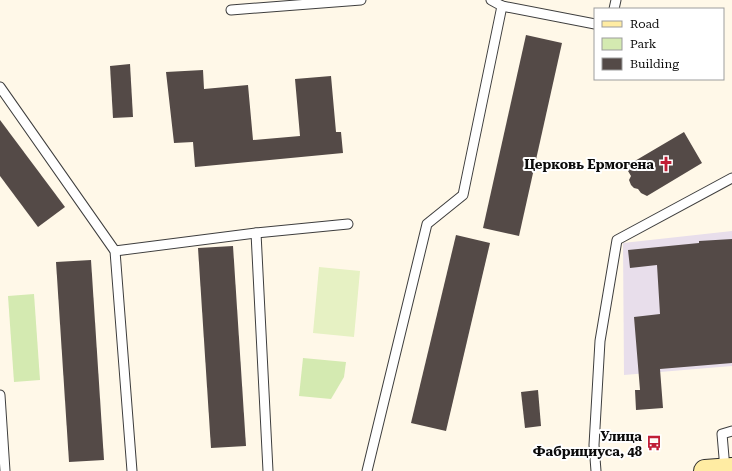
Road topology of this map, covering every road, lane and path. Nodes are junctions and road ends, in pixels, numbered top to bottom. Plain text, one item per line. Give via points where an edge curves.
1 (361, 0) edge
2 (491, 0) edge
3 (502, 6) junction
4 (231, 10) dead end
5 (594, 24) edge
6 (0, 87) edge
7 (732, 178) edge
8 (348, 224) dead end
9 (256, 233) junction
10 (115, 251) junction
11 (0, 395) edge
12 (732, 430) edge
13 (721, 470) edge
14 (5, 471) edge
15 (132, 471) edge
16 (268, 471) edge
17 (367, 471) edge
18 (596, 471) edge

1 - 4 lane
2 - 3 lane
3 - 5 lane
3 - 17 lane via 463,195 427,224
6 - 10 lane
7 - 18 lane via 618,240 600,341 594,445
8 - 9 lane
9 - 10 lane
9 - 16 lane
10 - 15 lane
11 - 14 lane
12 - 13 lane via 722,434

